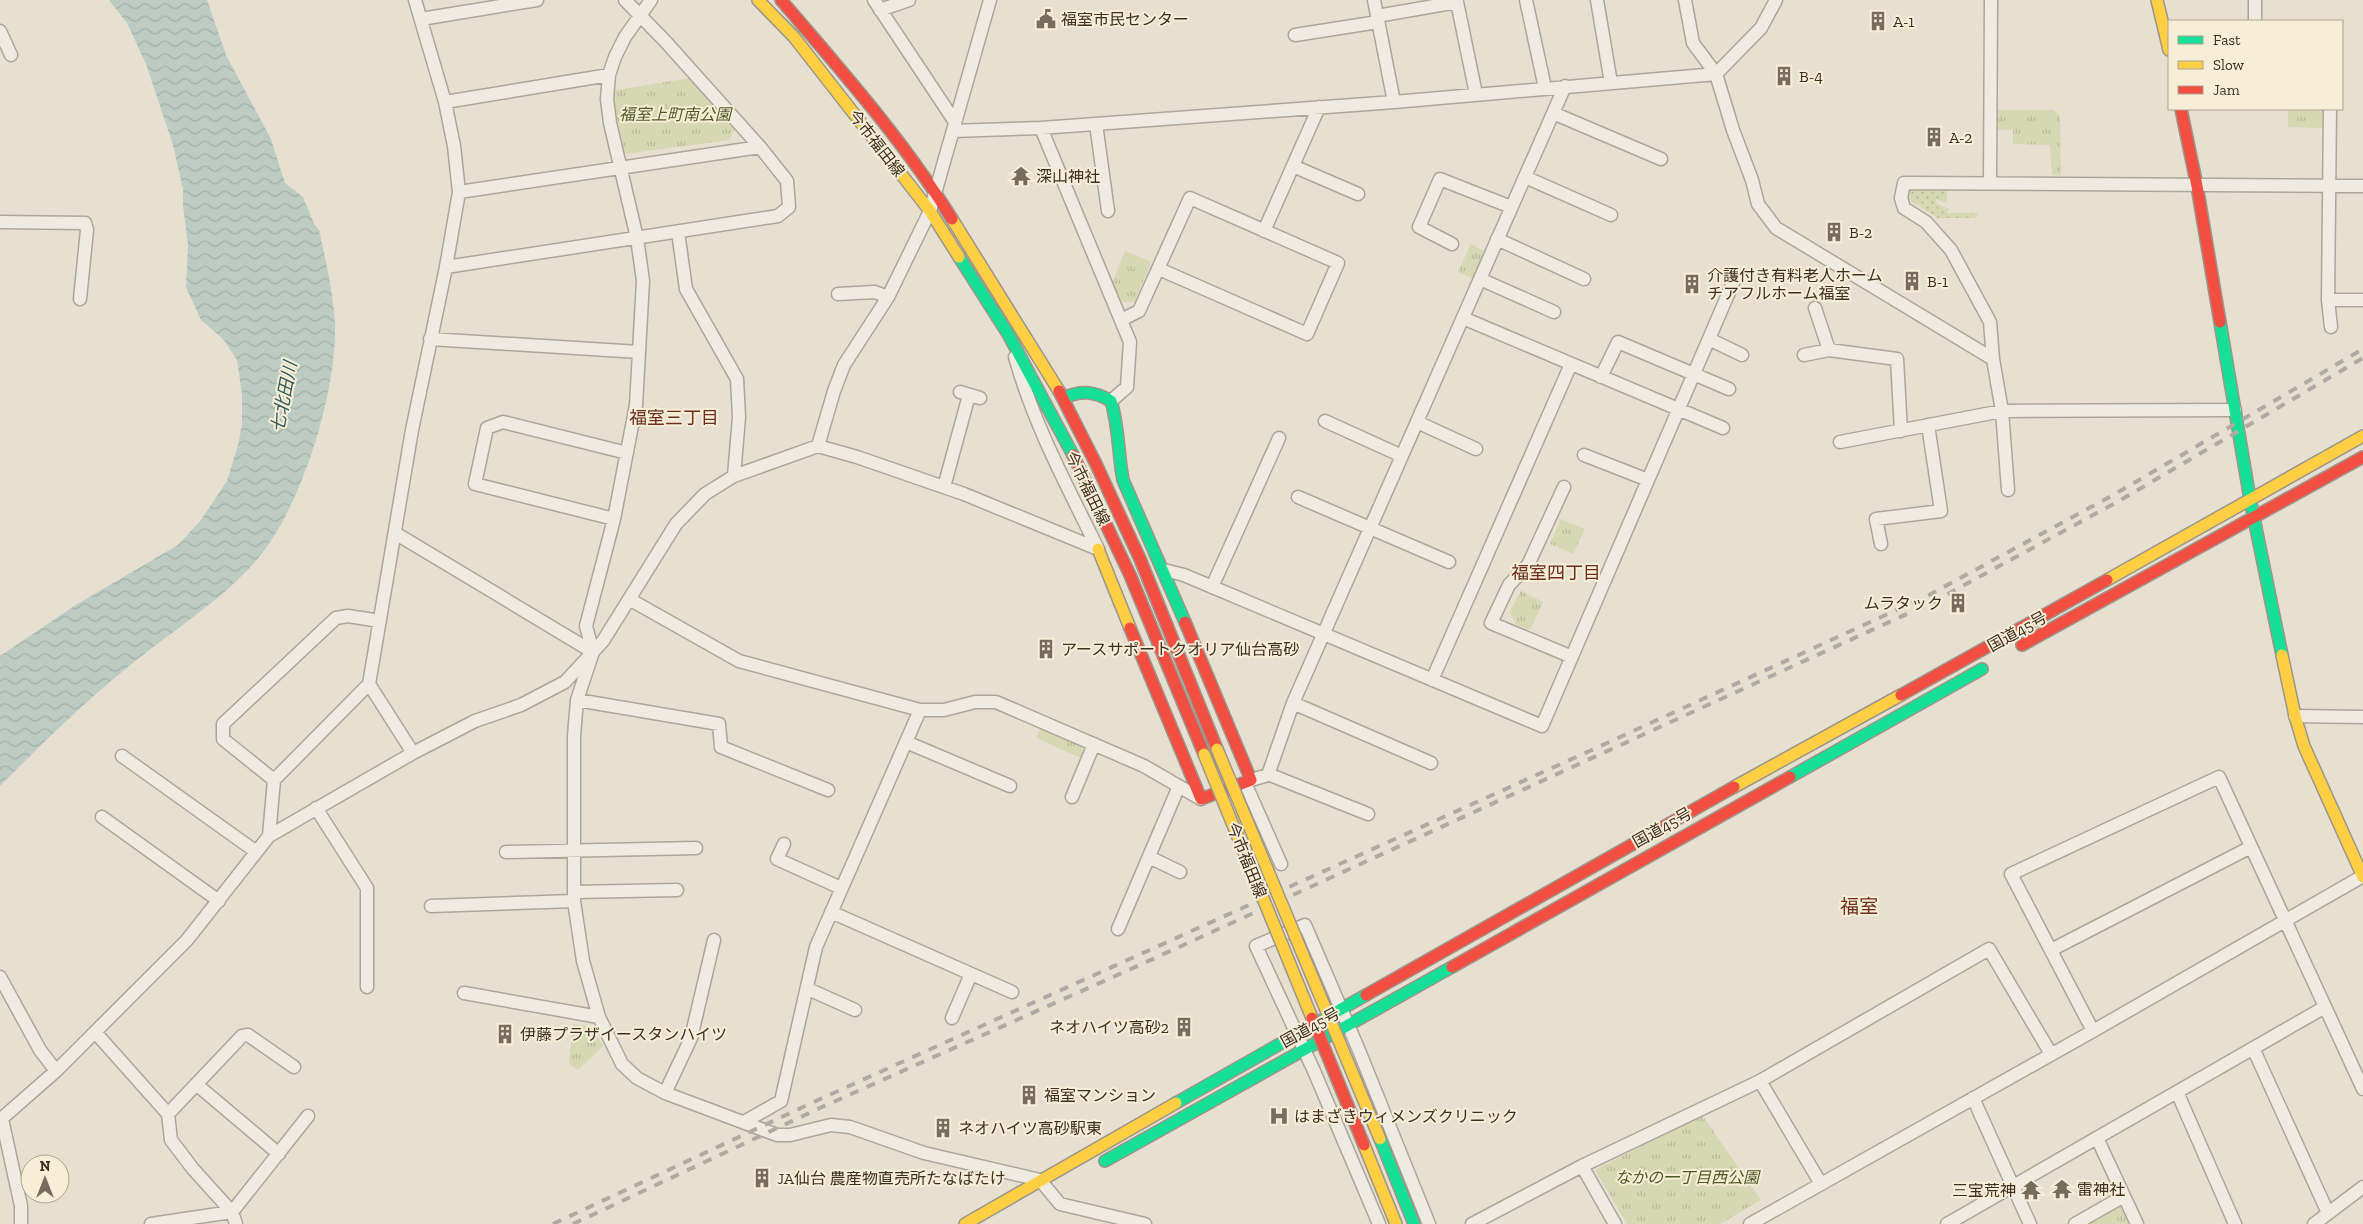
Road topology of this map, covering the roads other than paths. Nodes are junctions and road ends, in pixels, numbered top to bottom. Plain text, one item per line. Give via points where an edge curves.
1 (415, 0) edge
2 (537, 0) edge
3 (624, 0) edge
4 (651, 0) edge
5 (758, 0) edge
6 (781, 0) edge
7 (909, 0) edge
8 (990, 0) edge
9 (1374, 0) edge
10 (1526, 0) edge
11 (1596, 0) edge
12 (1686, 0) edge
13 (1776, 0) edge
14 (1991, 0) edge
15 (2157, 0) edge
16 (2255, 0) edge
17 (877, 5) edge
18 (641, 15) junction
19 (421, 19) junction
20 (1378, 19) junction
21 (2255, 20) edge
22 (0, 31) edge
23 (1295, 35) dead end
24 (2168, 46) edge
25 (12, 55) dead end
26 (1716, 74) junction
27 (609, 75) junction
28 (1611, 83) junction
29 (1564, 86) junction
30 (1545, 88) junction
31 (1476, 94) junction
32 (445, 102) junction
33 (1394, 102) junction
34 (1319, 107) junction
35 (2181, 110) edge
36 (2330, 110) edge
37 (1553, 113) junction
38 (1096, 124) junction
39 (954, 126) junction
40 (1041, 128) junction
41 (760, 147) junction
42 (1660, 158) dead end
43 (1292, 166) junction
44 (619, 168) junction
45 (1525, 177) junction
46 (1990, 182) junction
47 (2197, 186) junction
48 (2330, 186) junction
49 (2363, 186) edge
50 (935, 191) junction
51 (458, 192) junction
52 (1358, 194) dead end
53 (1511, 207) junction
54 (1108, 211) dead end
55 (930, 212) junction
56 (1611, 215) dead end
57 (0, 222) edge
58 (1264, 231) junction
59 (678, 232) junction
60 (637, 238) junction
61 (1497, 239) junction
62 (1452, 244) dead end
63 (446, 267) junction
64 (1158, 269) junction
65 (1736, 276) dead end
66 (1480, 279) junction
67 (1584, 279) dead end
68 (838, 294) dead end
69 (888, 297) junction
70 (80, 299) dead end
71 (2328, 300) junction
72 (2363, 300) edge
73 (1815, 308) dead end
74 (1554, 312) dead end
75 (1463, 318) junction
76 (1121, 320) junction
77 (2331, 326) dead end
78 (1008, 334) junction
79 (430, 339) junction
80 (1709, 339) junction
81 (1829, 350) junction
82 (639, 352) junction
83 (1804, 354) dead end
84 (1742, 355) dead end
85 (1993, 359) junction
86 (1571, 364) junction
87 (1694, 374) junction
88 (1601, 376) junction
89 (1729, 389) dead end
90 (970, 395) dead end
91 (1062, 398) junction
92 (1111, 401) junction
93 (1679, 410) junction
94 (2235, 410) junction
95 (2002, 411) junction
96 (1325, 421) dead end
97 (1417, 422) junction
98 (1928, 425) junction
99 (1723, 428) dead end
100 (1901, 430) junction
101 (2363, 436) edge
102 (1279, 438) dead end
103 (1840, 442) dead end
104 (818, 446) junction
105 (1476, 449) dead end
106 (627, 453) junction
107 (1402, 456) junction
108 (1584, 456) dead end
109 (2363, 457) edge
110 (734, 476) junction
111 (1648, 480) junction
112 (944, 487) junction
113 (1564, 487) dead end
114 (2008, 490) dead end
115 (1298, 497) dead end
116 (2250, 499) junction
117 (2255, 518) junction
118 (614, 519) junction
119 (1370, 528) junction
120 (395, 533) junction
121 (1881, 544) dead end
122 (1098, 549) junction
123 (1449, 562) dead end
124 (1164, 570) junction
125 (1212, 587) junction
126 (629, 599) junction
127 (380, 621) junction
128 (1324, 634) junction
129 (2016, 649) dead end
130 (593, 652) junction
131 (1572, 657) junction
132 (1990, 664) dead end
133 (1432, 680) junction
134 (369, 684) junction
135 (578, 700) junction
136 (1293, 704) junction
137 (920, 710) junction
138 (2296, 716) junction
139 (2363, 717) edge
140 (906, 742) junction
141 (1094, 744) junction
142 (413, 753) junction
143 (122, 756) dead end
144 (1431, 763) dead end
145 (1268, 774) junction
146 (274, 780) junction
147 (1248, 781) junction
148 (1010, 786) dead end
149 (1179, 786) junction
150 (828, 790) dead end
151 (1072, 796) dead end
152 (1202, 798) junction
153 (316, 808) junction
154 (1368, 814) dead end
155 (102, 817) dead end
156 (269, 836) junction
157 (784, 844) dead end
158 (2251, 846) junction
159 (696, 848) dead end
160 (576, 850) junction
161 (255, 852) junction
162 (506, 852) dead end
163 (1149, 857) junction
164 (1281, 864) dead end
165 (1180, 872) dead end
166 (2363, 877) edge
167 (841, 888) junction
168 (677, 890) dead end
169 (574, 896) junction
170 (219, 901) junction
171 (431, 906) dead end
172 (831, 912) junction
173 (2285, 921) junction
174 (1118, 929) dead end
175 (714, 940) dead end
176 (2051, 950) junction
177 (971, 974) junction
178 (0, 977) edge
179 (367, 987) dead end
180 (808, 989) junction
181 (464, 992) dead end
182 (1012, 992) dead end
183 (2325, 1007) junction
184 (1342, 1009) junction
185 (855, 1010) dead end
186 (599, 1016) junction
187 (952, 1018) dead end
188 (1348, 1024) junction
189 (2093, 1031) junction
190 (95, 1032) junction
191 (1296, 1034) junction
192 (2253, 1048) junction
193 (1304, 1049) junction
194 (2051, 1054) junction
195 (294, 1067) dead end
196 (56, 1071) junction
197 (1760, 1081) junction
198 (196, 1084) junction
199 (2363, 1089) edge
200 (2177, 1092) junction
201 (665, 1093) junction
202 (1973, 1098) junction
203 (168, 1114) junction
204 (308, 1116) dead end
205 (1, 1119) edge
206 (744, 1122) junction
207 (2097, 1138) junction
208 (279, 1154) junction
209 (1582, 1166) junction
210 (1093, 1168) dead end
211 (1040, 1180) junction
212 (1821, 1184) junction
213 (2013, 1186) junction
214 (2363, 1187) edge
215 (1054, 1190) junction
216 (2124, 1196) junction
217 (1036, 1200) dead end
218 (1086, 1210) junction
219 (2328, 1213) junction
220 (234, 1218) edge
221 (21, 1224) edge
222 (151, 1224) edge
223 (965, 1224) edge
224 (1089, 1224) edge
225 (1145, 1224) edge
226 (1379, 1224) edge
227 (1396, 1224) edge
228 (1414, 1224) edge
229 (1429, 1224) edge
230 (1472, 1224) edge
231 (1615, 1224) edge
232 (1750, 1224) edge
233 (1947, 1224) edge
234 (2030, 1224) edge
235 (2075, 1224) edge
236 (2137, 1224) edge
237 (2236, 1224) edge
238 (2314, 1224) edge

1 - 19 street
2 - 19 street
3 - 18 street
4 - 18 street
5 - 55 main road, 今市福田線 via 794,37
6 - 50 main road, 今市福田線 via 841,70
7 - 17 street
8 - 39 street
9 - 20 street
10 - 30 street
11 - 28 street
12 - 26 street via 1693,43
13 - 26 street via 1761,28
14 - 46 street
15 - 24 main road
16 - 21 street
17 - 39 street
18 - 27 street via 615,56
18 - 41 street
19 - 32 street
20 - 23 street
20 - 31 street via 1457,2
20 - 33 street
22 - 25 street
26 - 28 street
26 - 85 street via 1758,204 1776,228
27 - 32 street
27 - 44 street via 607,99
28 - 29 street
29 - 30 street
29 - 37 street
30 - 31 street
31 - 33 street
32 - 51 street via 454,146
33 - 34 street
34 - 38 street
34 - 43 street
35 - 47 main road
36 - 48 street
37 - 42 street
37 - 45 street
38 - 40 street
38 - 54 street
39 - 40 street
39 - 50 street
40 - 76 street
41 - 44 street
41 - 59 street via 787,180 789,207 778,216
43 - 52 street
43 - 58 street
44 - 51 street
44 - 60 street
45 - 53 street
45 - 56 street
46 - 47 street
46 - 85 street via 1904,183 1901,198 1904,208 1926,222 1951,250 1990,322
47 - 48 street
47 - 94 main road
48 - 49 street
48 - 71 street
50 - 55 street
50 - 91 main road, 今市福田線
51 - 63 street
53 - 61 street
53 - 62 street via 1440,179 1419,227
55 - 69 street
55 - 78 main road, 今市福田線
57 - 70 street via 85,223 88,230
58 - 64 street via 1190,198
58 - 64 street via 1338,264 1307,334
59 - 60 street
59 - 110 street via 686,289 737,379 739,417
60 - 63 street
60 - 82 street via 643,281
61 - 66 street
61 - 67 street
63 - 79 street
64 - 76 street via 1139,311
65 - 80 street
66 - 74 street
66 - 75 street
68 - 69 street via 875,292
69 - 104 street via 844,365
71 - 72 street
71 - 77 street
73 - 81 street
75 - 86 street
75 - 97 street
76 - 92 street via 1130,342 1127,387
78 - 122 street via 1040,432
78 - 227 main road, 今市福田線, bridge via 1078,465 1130,575
79 - 82 street
79 - 120 street
80 - 84 street
80 - 87 street
81 - 83 street
81 - 100 street via 1896,359
82 - 106 street via 636,405
85 - 95 street
86 - 88 street
86 - 133 street
87 - 88 street via 1618,342
87 - 89 street
87 - 93 street
88 - 93 street
90 - 112 street
91 - 92 main road via 1090,390
91 - 228 main road, 今市福田線, bridge via 1140,559
92 - 124 main road via 1123,480
93 - 99 street
93 - 111 street
94 - 95 street
94 - 116 main road
95 - 98 street
95 - 114 street
96 - 107 street
97 - 105 street
97 - 107 street
98 - 100 street
98 - 121 street via 1941,511 1876,519
100 - 103 street
101 - 116 main road, 国道45号
102 - 125 street
104 - 110 street
104 - 112 street
106 - 118 street
106 - 118 street via 502,422 487,428 475,484
107 - 119 street
108 - 111 street
109 - 117 main road, 国道45号
110 - 126 street via 705,494 676,524
111 - 131 street
112 - 122 street
113 - 131 street via 1528,565 1509,585 1491,622
115 - 119 street
116 - 117 main road
116 - 184 main road, 国道45号
117 - 129 main road, 国道45号
117 - 138 main road
118 - 130 street via 586,626
119 - 123 street
119 - 128 street
120 - 127 street
120 - 130 street
122 - 152 main road
124 - 125 street
124 - 147 main road
125 - 128 street
126 - 130 street
126 - 137 street via 739,661
127 - 134 street
127 - 146 street via 348,616 336,618 223,724 223,739
128 - 133 street
128 - 136 street
130 - 135 street
130 - 142 street via 565,682 521,705 475,721
131 - 133 street via 1542,726
132 - 188 main road, 国道45号
134 - 142 street
134 - 146 street
135 - 150 street via 719,724 721,747
135 - 160 street via 574,736
136 - 144 street
136 - 145 street
137 - 140 street
137 - 141 street via 944,710 975,702 996,702
138 - 139 street
138 - 166 main road via 2304,746
140 - 148 street
140 - 167 street
141 - 149 street
141 - 151 street
142 - 153 street
143 - 161 street
145 - 147 street
145 - 154 street
146 - 156 street
147 - 152 main road
147 - 164 street
149 - 152 street
149 - 163 street
153 - 156 street
153 - 179 street via 368,888
155 - 170 street
156 - 161 street
157 - 167 street via 777,859
158 - 173 street
158 - 176 street
158 - 176 street via 2219,777 2011,874
159 - 160 street
160 - 162 street
160 - 169 street
161 - 170 street
163 - 165 street
163 - 174 street
166 - 173 street
167 - 172 street
168 - 169 street
169 - 171 street
169 - 186 street via 583,961
170 - 190 street via 187,940
172 - 177 street
172 - 180 street via 816,948
173 - 183 street
173 - 189 street
175 - 201 street via 691,1038
176 - 189 street
177 - 182 street
177 - 187 street
178 - 196 street via 40,1050
180 - 185 street
180 - 206 street via 781,1102
181 - 186 street
183 - 192 street
183 - 199 street
184 - 188 street
184 - 191 main road, 国道45号
184 - 191 street via 1305,926 1256,946
186 - 201 street via 622,1064 636,1078
188 - 193 main road, 国道45号
188 - 229 street
189 - 194 street
190 - 196 street
190 - 203 street
191 - 193 street
191 - 211 main road, 国道45号
192 - 200 street
192 - 219 street
193 - 210 main road, 国道45号
193 - 226 street
194 - 197 street via 1989,949
194 - 202 street
195 - 198 street via 248,1035 242,1036
196 - 205 street
197 - 209 street
197 - 212 street
198 - 203 street
198 - 208 street
200 - 207 street
200 - 237 street
201 - 206 street
202 - 212 street
202 - 213 street
203 - 220 street via 171,1140
204 - 208 street
205 - 221 street via 21,1206
206 - 211 street via 777,1135 831,1125 850,1127 924,1153
207 - 213 street
207 - 216 street
208 - 220 street
209 - 230 street
209 - 231 street
211 - 215 street
211 - 223 main road, 国道45号
212 - 232 street
213 - 233 street
213 - 234 street
214 - 219 street
215 - 217 main road
215 - 218 street via 1060,1204
216 - 235 street
216 - 236 street
218 - 224 street
218 - 225 street
219 - 238 street
220 - 222 street

